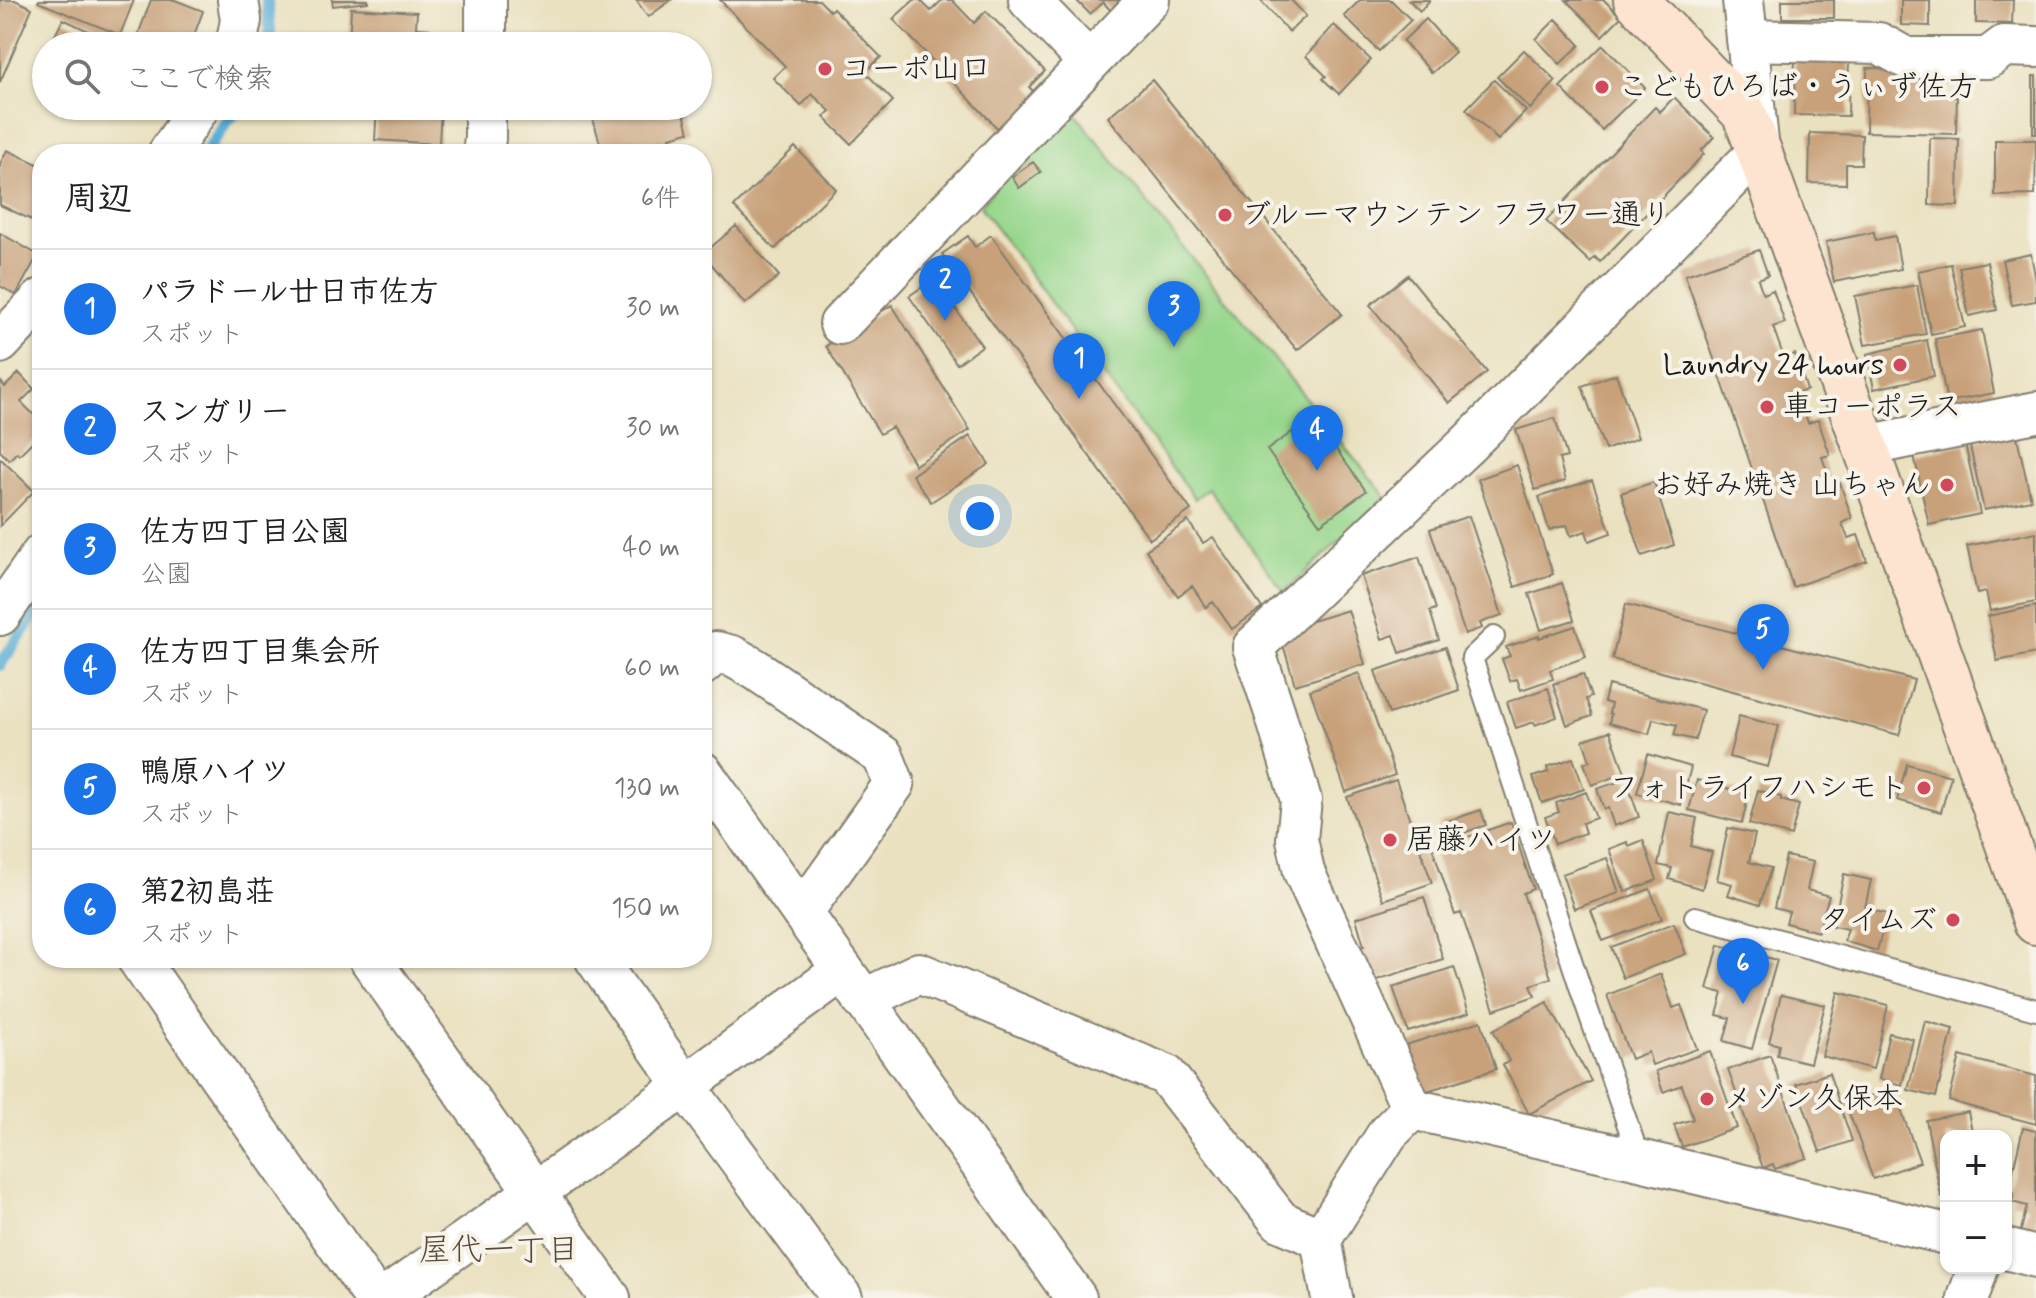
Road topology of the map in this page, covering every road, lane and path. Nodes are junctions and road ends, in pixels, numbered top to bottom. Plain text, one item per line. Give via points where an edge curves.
1 (238, 0) edge
2 (486, 0) edge
3 (1029, 0) edge
4 (1149, 0) edge
5 (1636, 0) edge
6 (1743, 0) edge
7 (239, 32) edge
8 (486, 32) edge
9 (1747, 40) junction
10 (2036, 47) edge
11 (1089, 62) junction
12 (191, 120) edge
13 (485, 120) edge
14 (175, 144) edge
15 (484, 144) edge
16 (1759, 151) junction
17 (32, 309) edge
18 (840, 324) dead end
19 (0, 343) edge
20 (2036, 412) edge
21 (1865, 446) junction
22 (32, 569) edge
23 (0, 615) edge
24 (1494, 637) dead end
25 (712, 656) edge
26 (712, 786) edge
27 (802, 913) junction
28 (1695, 917) dead end
29 (2036, 922) edge
30 (144, 968) edge
31 (376, 968) edge
32 (602, 968) edge
33 (853, 985) junction
34 (2036, 1010) edge
35 (685, 1086) junction
36 (1412, 1109) junction
37 (1640, 1160) junction
38 (534, 1192) junction
39 (1940, 1233) edge
40 (1321, 1239) junction
41 (2012, 1251) edge
42 (2036, 1257) edge
43 (1976, 1274) edge
44 (375, 1298) edge
45 (385, 1298) edge
46 (610, 1298) edge
47 (842, 1298) edge
48 (1076, 1298) edge
49 (1332, 1298) edge
50 (1968, 1298) edge

1 - 7 street
2 - 8 street
3 - 11 street
4 - 11 street
5 - 16 street via 1744,113
6 - 9 street
9 - 10 street via 1879,43 1906,58 1988,58 2004,46
9 - 16 street
11 - 18 street
12 - 14 street
13 - 15 street
16 - 21 street
16 - 36 street via 1469,443 1253,647 1301,800 1297,839 1304,872
17 - 19 street
20 - 21 street
21 - 29 street
22 - 23 street
24 - 37 lane via 1472,658
25 - 27 street via 732,656 755,669 883,756 894,784
26 - 27 street
27 - 33 street
28 - 34 lane
30 - 44 street
31 - 38 street
32 - 35 street
33 - 35 street
33 - 40 street via 919,973 1166,1075 1280,1221
33 - 48 street
35 - 38 street
35 - 47 street
36 - 37 street
36 - 40 street via 1388,1133
37 - 39 street
38 - 45 street
38 - 46 street
40 - 49 street
41 - 42 street
43 - 50 street

